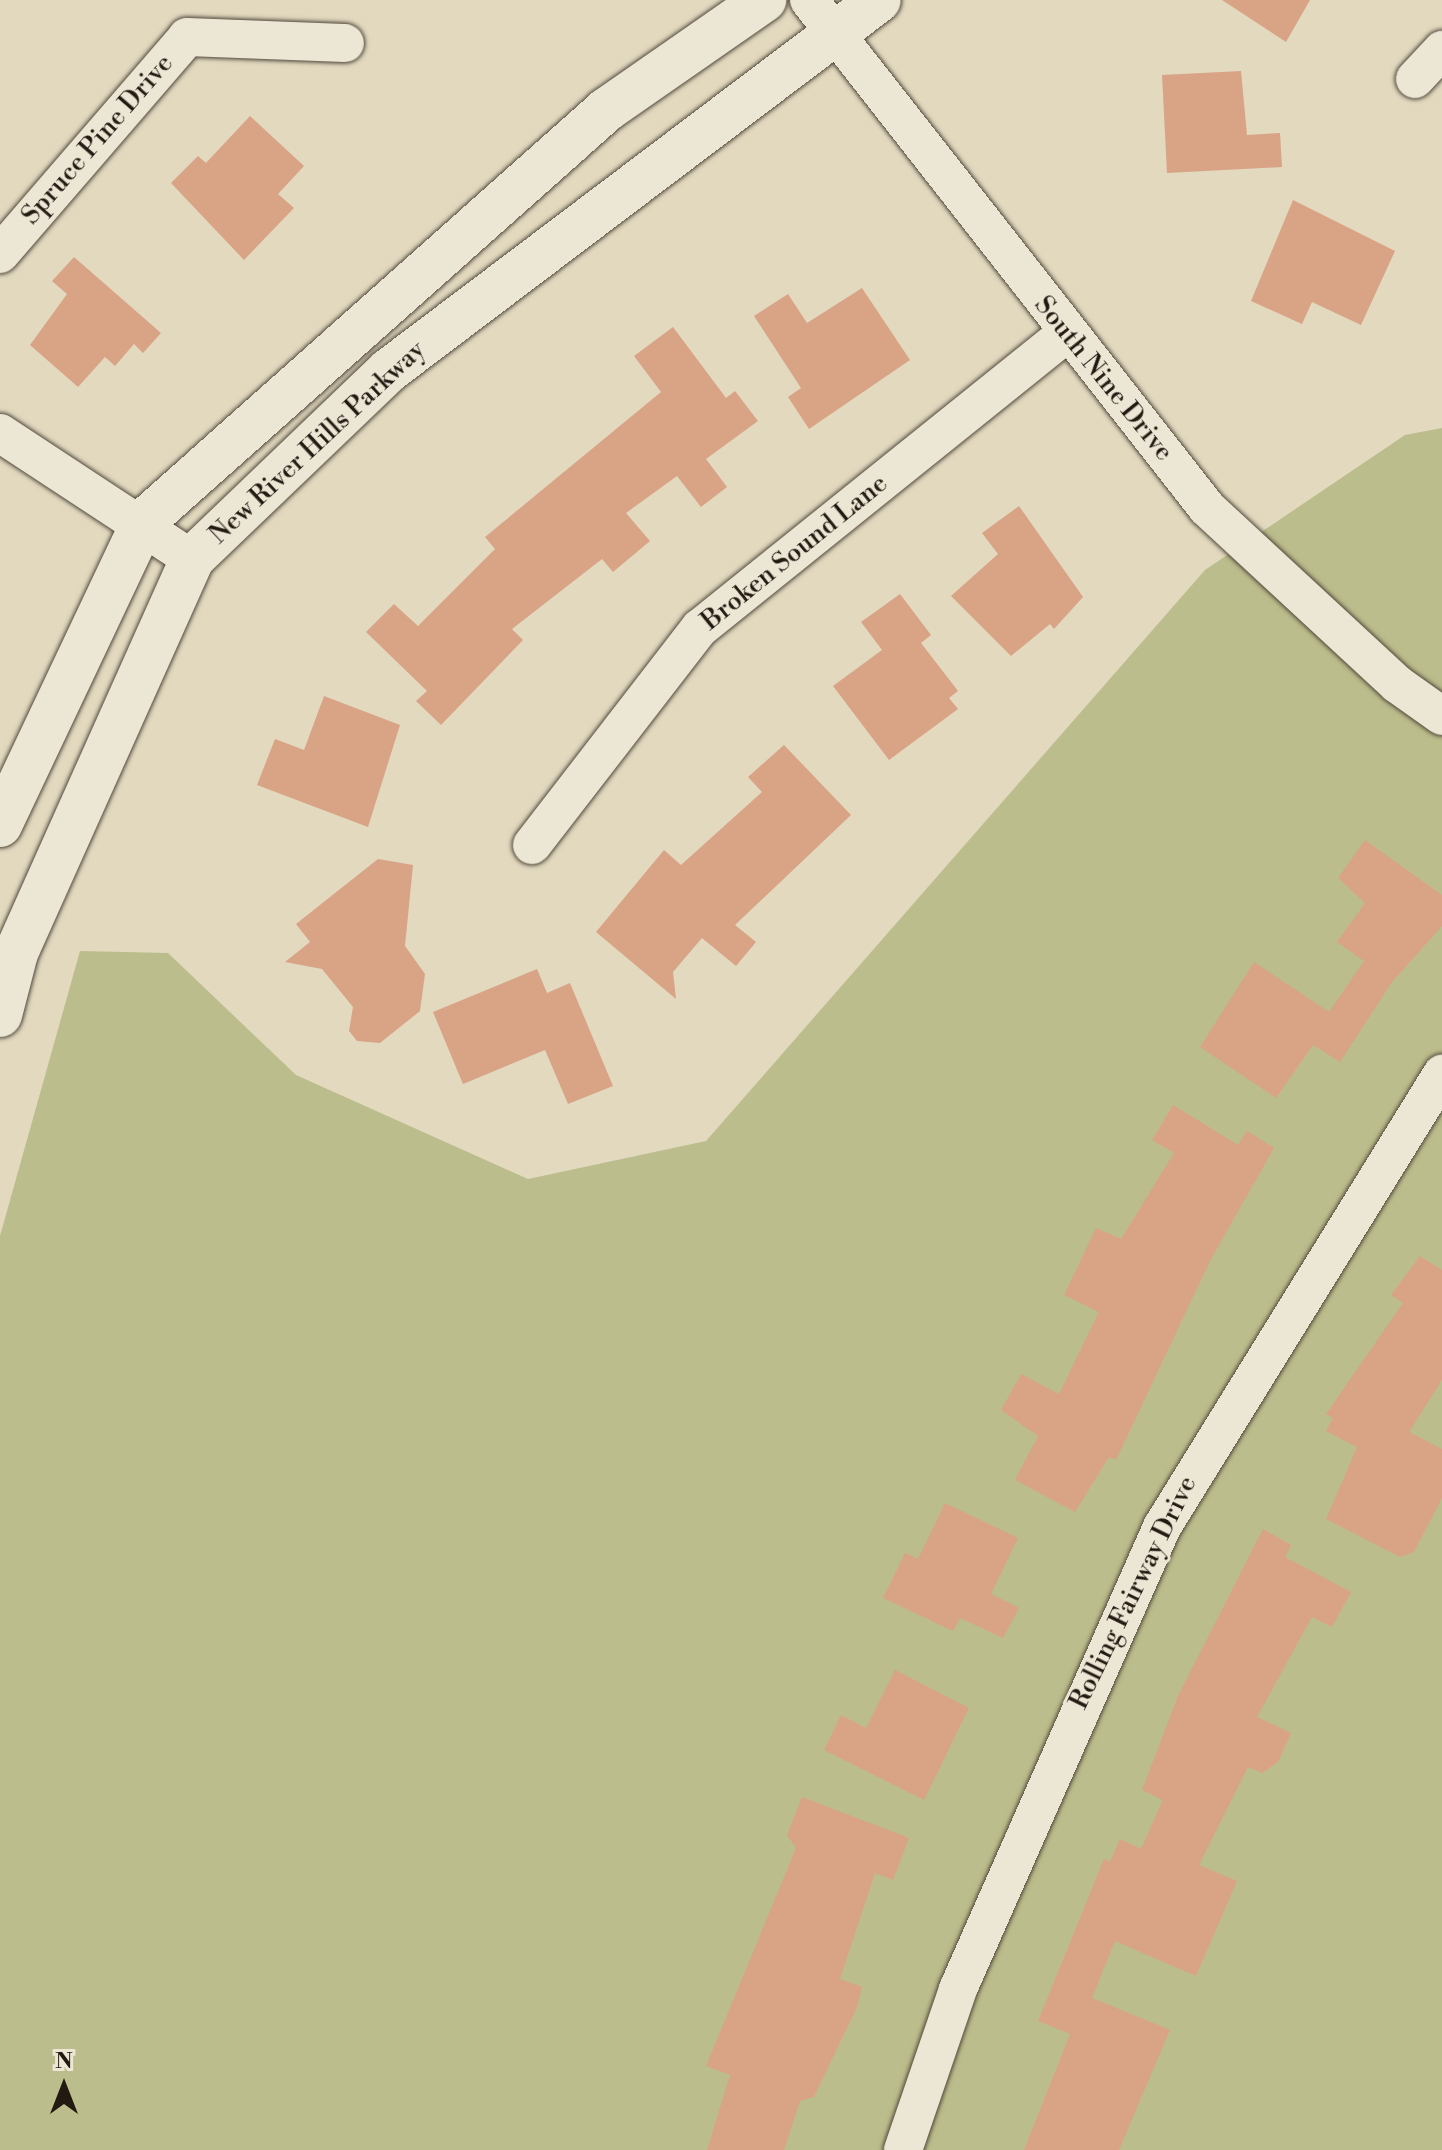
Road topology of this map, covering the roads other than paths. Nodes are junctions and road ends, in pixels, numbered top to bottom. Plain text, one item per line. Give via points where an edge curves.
1 (764, 0) edge
2 (809, 0) edge
3 (879, 0) edge
4 (835, 35) junction
5 (345, 43) dead end
6 (1442, 50) edge
7 (1415, 79) dead end
8 (0, 254) edge
9 (1065, 335) junction
10 (0, 433) edge
11 (143, 522) junction
12 (192, 559) junction
13 (1442, 716) edge
14 (0, 825) edge
15 (532, 845) dead end
16 (0, 1015) edge
17 (1442, 1074) edge
18 (903, 2150) edge

1 - 11 street, New River Hills Parkway via 606,110
2 - 4 street, South Nine Drive
3 - 4 street, New River Hills Parkway
4 - 9 street, South Nine Drive
4 - 12 street, New River Hills Parkway via 388,371
5 - 8 street, Spruce Pine Drive via 187,37
6 - 7 street
9 - 13 street, South Nine Drive via 1207,508 1397,684
9 - 15 street, Broken Sound Lane via 700,628
10 - 11 street
11 - 12 street
11 - 14 street, New River Hills Parkway
12 - 16 street, New River Hills Parkway via 16,953
17 - 18 street, Rolling Fairway Drive via 1162,1527 958,1989

